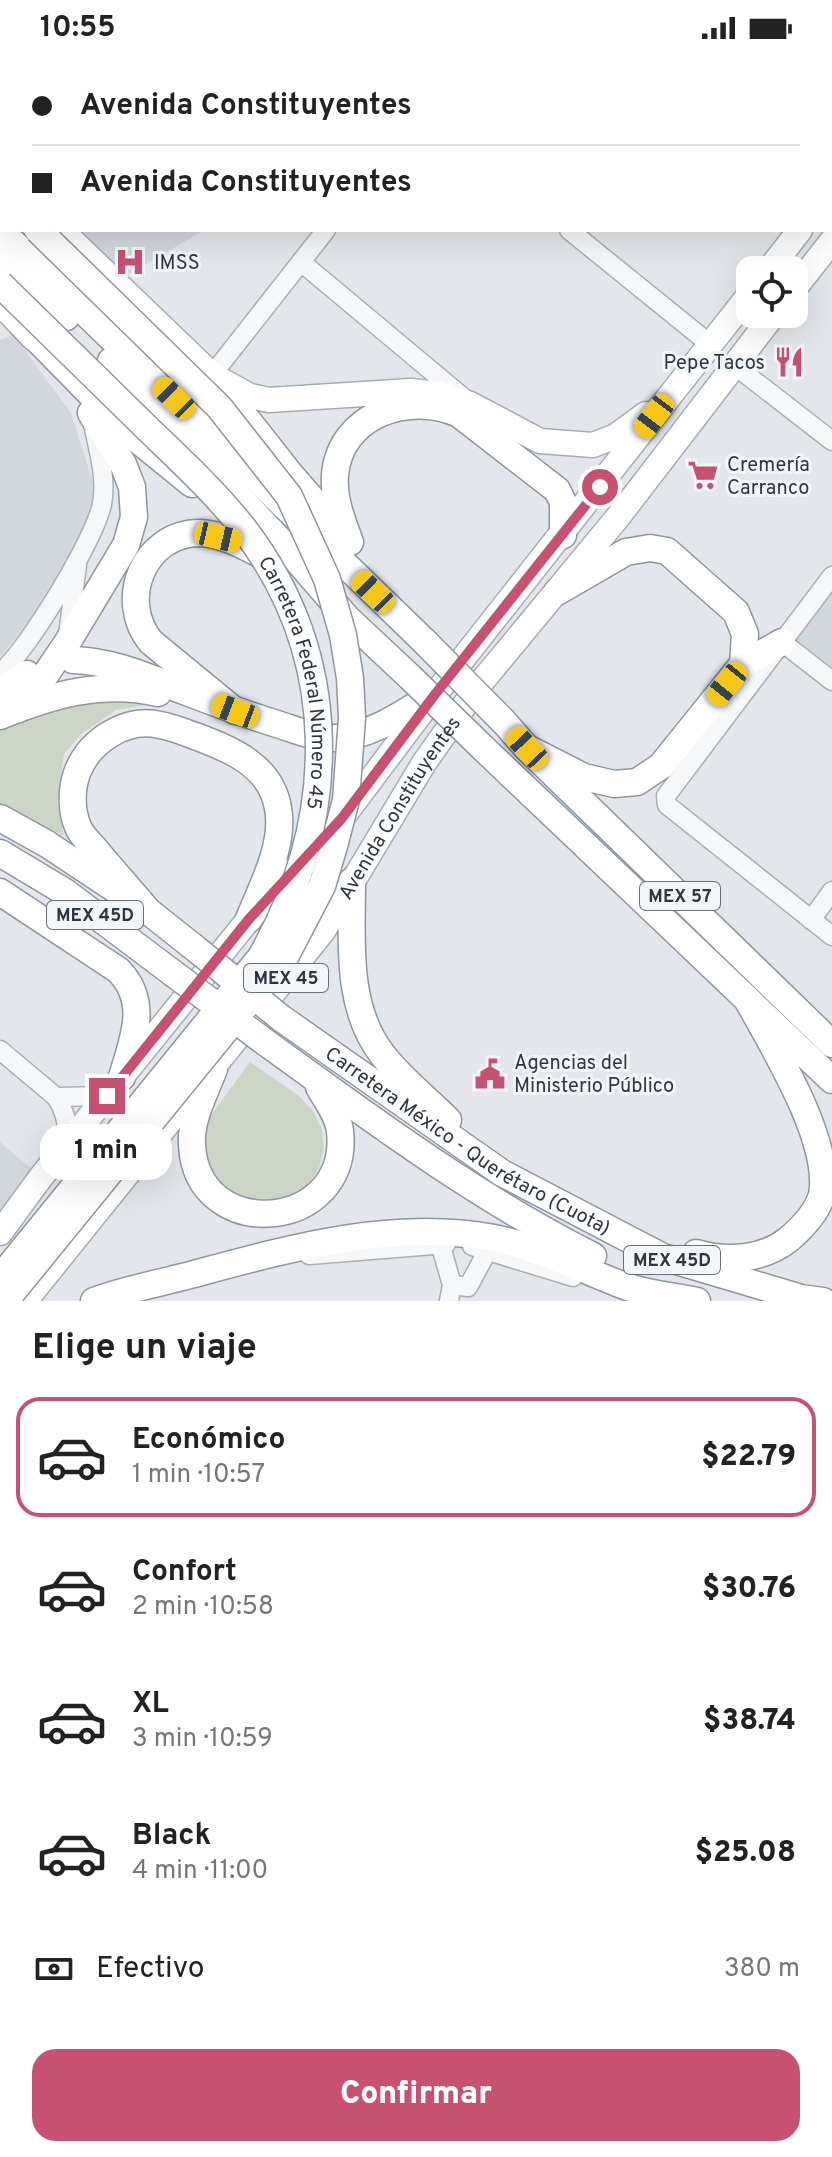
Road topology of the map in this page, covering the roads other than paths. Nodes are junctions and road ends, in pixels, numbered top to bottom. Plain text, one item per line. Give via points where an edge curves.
1 (2, 232) edge
2 (40, 232) edge
3 (63, 232) edge
4 (324, 232) edge
5 (571, 232) edge
6 (798, 232) edge
7 (832, 241) edge
8 (780, 256) edge
9 (0, 258) edge
10 (301, 262) junction
11 (808, 271) edge
12 (0, 284) edge
13 (0, 303) edge
14 (736, 312) edge
15 (22, 324) junction
16 (763, 328) edge
17 (711, 345) junction
18 (734, 365) junction
19 (212, 375) junction
20 (673, 392) junction
21 (470, 404) junction
22 (91, 413) junction
23 (832, 441) edge
24 (563, 535) junction
25 (350, 542) junction
26 (285, 546) junction
27 (78, 558) junction
28 (832, 576) edge
29 (557, 592) junction
30 (347, 618) junction
31 (418, 634) junction
32 (782, 642) junction
33 (70, 652) junction
34 (743, 664) junction
35 (0, 673) edge
36 (27, 674) dead end
37 (832, 681) edge
38 (436, 693) junction
39 (6, 705) edge
40 (235, 711) junction
41 (527, 748) junction
42 (0, 818) edge
43 (0, 853) edge
44 (352, 881) junction
45 (832, 891) edge
46 (0, 892) edge
47 (148, 911) junction
48 (249, 919) junction
49 (811, 920) junction
50 (832, 936) edge
51 (747, 999) junction
52 (832, 1044) edge
53 (0, 1050) edge
54 (214, 1069) junction
55 (313, 1077) junction
56 (832, 1080) edge
57 (114, 1086) junction
58 (56, 1097) junction
59 (67, 1145) junction
60 (502, 1173) junction
61 (532, 1190) junction
62 (0, 1233) edge
63 (440, 1243) junction
64 (488, 1250) junction
65 (270, 1254) junction
66 (0, 1278) edge
67 (629, 1287) junction
68 (458, 1294) edge
69 (5, 1301) edge
70 (25, 1301) edge
71 (94, 1301) edge
72 (697, 1301) edge
73 (823, 1301) edge

1 - 31 highway, MEX 57
2 - 69 highway, Carretera Federal Número 45 / MEX 45, bridge via 219,407 289,496 327,579 343,635 352,718 346,800 334,846 322,886 285,957
3 - 19 main road
4 - 10 street
5 - 17 street
6 - 8 main road
7 - 11 main road
9 - 26 highway, MEX 57 via 93,341
10 - 19 street
10 - 21 street
12 - 66 highway, Carretera Federal Número 45 / MEX 45, bridge via 244,529 296,622 319,726 319,783 310,832 283,918 261,957
13 - 15 main road
14 - 17 main road, Avenida Constituyentes
15 - 22 main road
15 - 26 highway via 128,432 185,480
16 - 18 main road, Avenida Constituyentes
17 - 20 main road, Avenida Constituyentes
18 - 23 street
18 - 29 main road, Avenida Constituyentes
19 - 21 main road via 269,400 411,391
19 - 25 highway
20 - 21 main road via 616,436 593,445 540,441
20 - 24 main road, Avenida Constituyentes
22 - 27 street via 104,487 101,507
22 - 33 highway via 123,464 132,487 134,517 126,545
24 - 25 highway via 563,502 557,490 459,414 411,405 367,419 342,447 334,485
24 - 38 main road, Avenida Constituyentes / MEX 45
25 - 31 highway
26 - 30 highway, MEX 57
27 - 33 street
27 - 35 street via 24,648
28 - 32 street
29 - 34 highway via 626,552 667,551 736,612 745,634
29 - 44 main road, Avenida Constituyentes / MEX 45 via 479,685
30 - 40 highway via 268,559 234,541 201,533 159,549 139,576 137,620 151,642
30 - 51 highway, MEX 57, bridge
31 - 41 highway, MEX 57, bridge
32 - 34 highway
32 - 37 street
32 - 49 street via 666,796 667,805
33 - 39 highway
33 - 40 highway
34 - 41 highway via 661,766 637,782 614,784 584,777
36 - 39 highway
38 - 40 highway via 381,725 336,738
38 - 48 main road, Avenida Constituyentes / MEX 45 via 342,818
39 - 40 highway via 111,687
41 - 52 highway, MEX 57
42 - 47 highway, MEX 45D
43 - 55 highway, MEX 45D, bridge via 65,892
44 - 54 main road, Avenida Constituyentes / MEX 45 via 323,931
44 - 60 highway via 354,979 368,1033 383,1056
45 - 49 street
46 - 57 highway via 118,970 132,986 137,1027
47 - 48 highway via 79,830 72,794 78,770 92,749 111,733 146,723 216,744 254,765 269,784 278,806 279,830
47 - 60 highway, Carretera México - Querétaro (Cuota) / MEX 45D, bridge via 281,1018
48 - 57 main road, Avenida Constituyentes / MEX 45
49 - 50 street
51 - 56 highway, MEX 57
51 - 61 highway via 816,1125 825,1164 822,1196 803,1228 779,1247 747,1258 713,1258 653,1241
53 - 58 street
54 - 55 highway via 192,1134 196,1168 225,1204 259,1215 305,1204 335,1167 340,1130
54 - 70 main road, Avenida Constituyentes / MEX 45
55 - 72 highway, Carretera México - Querétaro (Cuota) / MEX 45D via 509,1212 626,1272
57 - 58 street
57 - 59 main road, Avenida Constituyentes / MEX 45
58 - 59 street via 67,1121
59 - 62 main road, Avenida Constituyentes / MEX 45
60 - 61 highway, Carretera México - Querétaro (Cuota) / MEX 45D
61 - 73 highway, Carretera México - Querétaro (Cuota) / MEX 45D via 663,1257
63 - 64 street
63 - 65 street via 324,1255
63 - 68 street
64 - 67 street via 583,1280
64 - 68 street
65 - 67 highway via 375,1234 458,1233 530,1247
65 - 71 highway
67 - 72 highway

